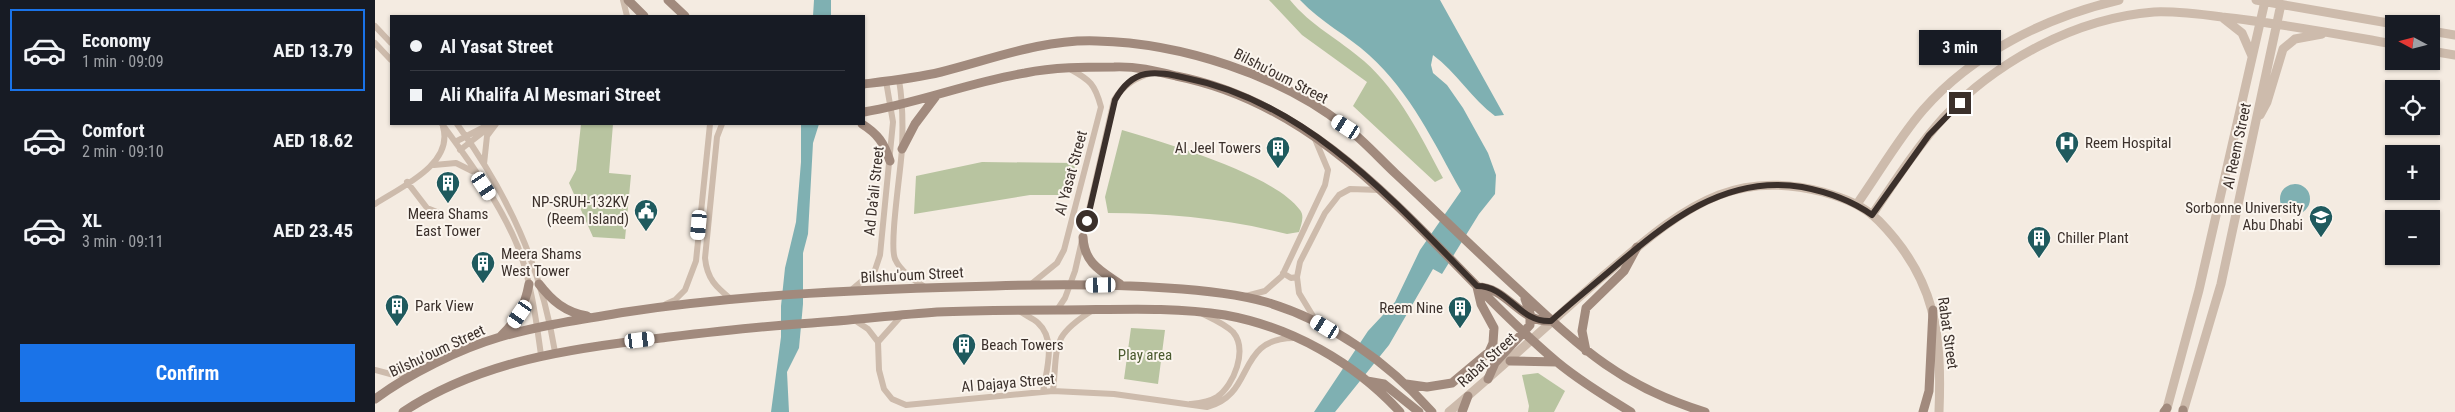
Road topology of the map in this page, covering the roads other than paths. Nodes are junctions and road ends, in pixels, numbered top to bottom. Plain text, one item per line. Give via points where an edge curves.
1 (623, 0) edge
2 (628, 0) edge
3 (668, 0) edge
4 (2119, 0) edge
5 (2262, 0) edge
6 (2304, 0) edge
7 (2282, 2) edge
8 (2311, 9) junction
9 (627, 15) edge
10 (643, 15) edge
11 (684, 15) edge
12 (2221, 17) junction
13 (2261, 22) junction
14 (2385, 22) edge
15 (2277, 23) junction
16 (375, 26) edge
17 (2440, 32) edge
18 (2334, 34) junction
19 (2455, 35) edge
20 (390, 42) edge
21 (2385, 42) edge
22 (375, 43) edge
23 (2440, 52) edge
24 (2455, 55) edge
25 (390, 59) edge
26 (2252, 60) junction
27 (1069, 68) junction
28 (1155, 71) junction
29 (899, 80) junction
30 (885, 81) junction
31 (865, 84) edge
32 (936, 96) junction
33 (903, 104) junction
34 (890, 106) junction
35 (865, 112) edge
36 (2256, 122) junction
37 (442, 125) edge
38 (443, 125) edge
39 (458, 125) edge
40 (490, 125) edge
41 (492, 125) edge
42 (492, 125) edge
43 (710, 125) edge
44 (722, 125) edge
45 (864, 125) edge
46 (465, 135) junction
47 (1313, 135) junction
48 (455, 142) junction
49 (471, 143) junction
50 (902, 149) junction
51 (461, 150) junction
52 (890, 161) junction
53 (484, 165) junction
54 (431, 166) junction
55 (477, 176) junction
56 (407, 182) junction
57 (1382, 190) junction
58 (375, 204) edge
59 (1857, 204) junction
60 (437, 212) dead end
61 (1872, 215) junction
62 (1083, 237) junction
63 (1637, 247) junction
64 (1283, 273) junction
65 (1297, 276) junction
66 (529, 284) junction
67 (539, 284) junction
68 (1120, 284) junction
69 (1030, 285) junction
70 (1071, 285) junction
71 (1477, 286) junction
72 (925, 287) junction
73 (849, 292) junction
74 (1523, 294) junction
75 (1245, 296) junction
76 (732, 300) junction
77 (657, 308) junction
78 (1018, 310) junction
79 (1057, 310) junction
80 (1093, 310) junction
81 (1933, 310) junction
82 (1202, 313) junction
83 (902, 315) junction
84 (592, 318) junction
85 (1530, 318) junction
86 (852, 319) junction
87 (1551, 321) junction
88 (1317, 322) junction
89 (550, 325) junction
90 (537, 328) junction
91 (1529, 335) junction
92 (499, 337) junction
93 (1297, 338) junction
94 (878, 342) junction
95 (1586, 351) junction
96 (555, 352) junction
97 (541, 355) junction
98 (1510, 361) junction
99 (1557, 362) junction
100 (430, 367) junction
101 (375, 370) edge
102 (1489, 379) junction
103 (1367, 381) junction
104 (1406, 384) junction
105 (1053, 391) junction
106 (1043, 392) junction
107 (1418, 396) junction
108 (1468, 396) junction
109 (375, 399) edge
110 (1187, 405) junction
111 (2166, 411) edge
112 (2183, 411) edge
113 (403, 412) edge
114 (1400, 412) edge
115 (1419, 412) edge
116 (1423, 412) edge
117 (1432, 412) edge
118 (1449, 412) edge
119 (1462, 412) edge
120 (1631, 412) edge
121 (1705, 412) edge
122 (1923, 412) edge
123 (1939, 412) edge

1 - 9 street
2 - 10 main road
3 - 11 main road
4 - 59 street via 2088,7 2049,23 1998,48 1954,79 1923,110
5 - 7 street
5 - 13 street, Al Reem Street
6 - 8 street
7 - 8 street
7 - 15 street, Al Reem Street
8 - 14 street
12 - 13 street
12 - 26 street via 2231,22 2246,38
12 - 61 street via 2152,12 2091,25 2034,49 1989,77 1945,116 1905,165
13 - 15 street
13 - 26 street, Al Reem Street
15 - 18 street
15 - 36 street, Al Reem Street
16 - 20 street
17 - 19 street
18 - 21 street
18 - 36 street via 2303,36 2288,43 2280,55 2267,102
22 - 25 street
23 - 24 street
26 - 111 street, Al Reem Street via 2194,308
27 - 28 main road via 1116,66
27 - 32 main road via 1026,72
27 - 69 street, Al Yasat Street via 1088,79 1097,90 1101,107 1064,250 1057,263
28 - 47 main road via 1212,83 1280,114
28 - 62 street, Al Yasat Street via 1123,87 1115,100
29 - 30 main road, Bilshu'oum Street
29 - 33 street, Ad Da'ali Street
29 - 74 main road, Bilshu'oum Street via 1023,48 1096,40 1160,47 1219,61 1303,99 1346,127
30 - 31 main road, Bilshu'oum Street
30 - 34 street, Ad Da'ali Street
32 - 33 main road
32 - 50 main road via 915,124
33 - 34 main road
33 - 50 street, Ad Da'ali Street
34 - 35 main road
34 - 52 street, Ad Da'ali Street via 893,122
36 - 112 street, Al Reem Street via 2221,284
37 - 54 street via 444,147
38 - 48 street
39 - 46 street
40 - 46 street
41 - 49 street
42 - 53 street via 487,136
43 - 77 street via 692,276 675,300
44 - 76 street via 717,138 705,258 711,282
45 - 52 main road via 885,145
46 - 48 street
46 - 49 street
47 - 57 main road
47 - 64 street via 1326,161 1325,185
48 - 51 street
49 - 51 street
49 - 53 street
50 - 72 street, Ad Da'ali Street via 893,250 899,266
51 - 55 street
52 - 73 street, Ad Da'ali Street via 878,263 869,276
53 - 67 street via 519,226
54 - 55 street via 456,163
54 - 56 street
55 - 66 street via 510,229
56 - 58 street
56 - 60 street via 427,208
57 - 65 street via 1350,189 1339,195 1325,213 1299,262
57 - 71 main road
59 - 61 street, Rabat Street
59 - 63 street, Rabat Street via 1795,186 1749,186 1718,195 1687,210
61 - 81 street, Rabat Street via 1907,253
62 - 68 main road via 1083,248 1092,264
62 - 70 street, Al Yasat Street
63 - 87 street, Rabat Street
63 - 95 main road via 1624,271 1586,308 1582,331
64 - 65 street via 1291,278
64 - 75 street via 1265,290
65 - 88 street via 1299,293
66 - 90 street
66 - 92 main road via 520,314
67 - 84 main road via 561,307
67 - 89 street
68 - 70 main road, Bilshu'oum Street
68 - 75 main road, Bilshu'oum Street
69 - 70 main road, Bilshu'oum Street
69 - 72 main road, Bilshu'oum Street
70 - 79 street, Al Yasat Street
71 - 85 main road via 1497,291
71 - 91 main road
71 - 104 main road via 1481,304 1494,328 1489,352 1452,383 1427,387
72 - 73 main road, Bilshu'oum Street
73 - 76 main road, Bilshu'oum Street
74 - 85 main road
74 - 87 main road, Bilshu'oum Street
75 - 88 main road, Bilshu'oum Street
76 - 77 main road, Bilshu'oum Street
77 - 84 main road, Bilshu'oum Street
78 - 79 main road
78 - 83 main road
78 - 106 street via 1037,322 1047,334 1049,353
79 - 80 main road
80 - 82 main road
80 - 105 street via 1060,336
81 - 122 main road via 1929,391
81 - 123 street, Rabat Street via 1940,368
82 - 93 main road via 1252,321
82 - 110 street, Al Dajaya Street via 1233,333 1240,346 1239,362 1221,394 1206,402
83 - 86 main road
83 - 94 street
84 - 89 main road, Bilshu'oum Street
85 - 87 main road
85 - 91 main road
86 - 94 street via 868,329
86 - 96 main road via 747,327
87 - 91 street, Rabat Street
87 - 95 main road, Bilshu'oum Street
88 - 104 main road, Bilshu'oum Street via 1371,355
89 - 90 main road, Bilshu'oum Street
89 - 96 street
90 - 92 main road, Bilshu'oum Street
90 - 97 street
91 - 98 street, Rabat Street
91 - 99 main road
91 - 102 main road via 1495,363
92 - 100 main road, Bilshu'oum Street
93 - 103 main road via 1323,351
93 - 110 street, Al Dajaya Street via 1274,339 1263,344 1236,388 1223,401 1207,407
94 - 106 street, Al Dajaya Street via 879,370 884,389 898,403 915,406
95 - 121 main road, Bilshu'oum Street via 1665,400
96 - 97 main road
97 - 113 main road via 460,382
98 - 99 main road
98 - 102 street, Rabat Street
99 - 120 main road
100 - 101 street via 394,376
100 - 109 main road, Bilshu'oum Street
102 - 108 street, Rabat Street
103 - 114 main road
103 - 115 main road via 1384,384
104 - 107 main road, Bilshu'oum Street
105 - 106 street, Al Dajaya Street
105 - 110 street, Al Dajaya Street via 1114,394
107 - 116 main road
107 - 117 main road, Bilshu'oum Street
108 - 118 street, Rabat Street
108 - 119 main road

